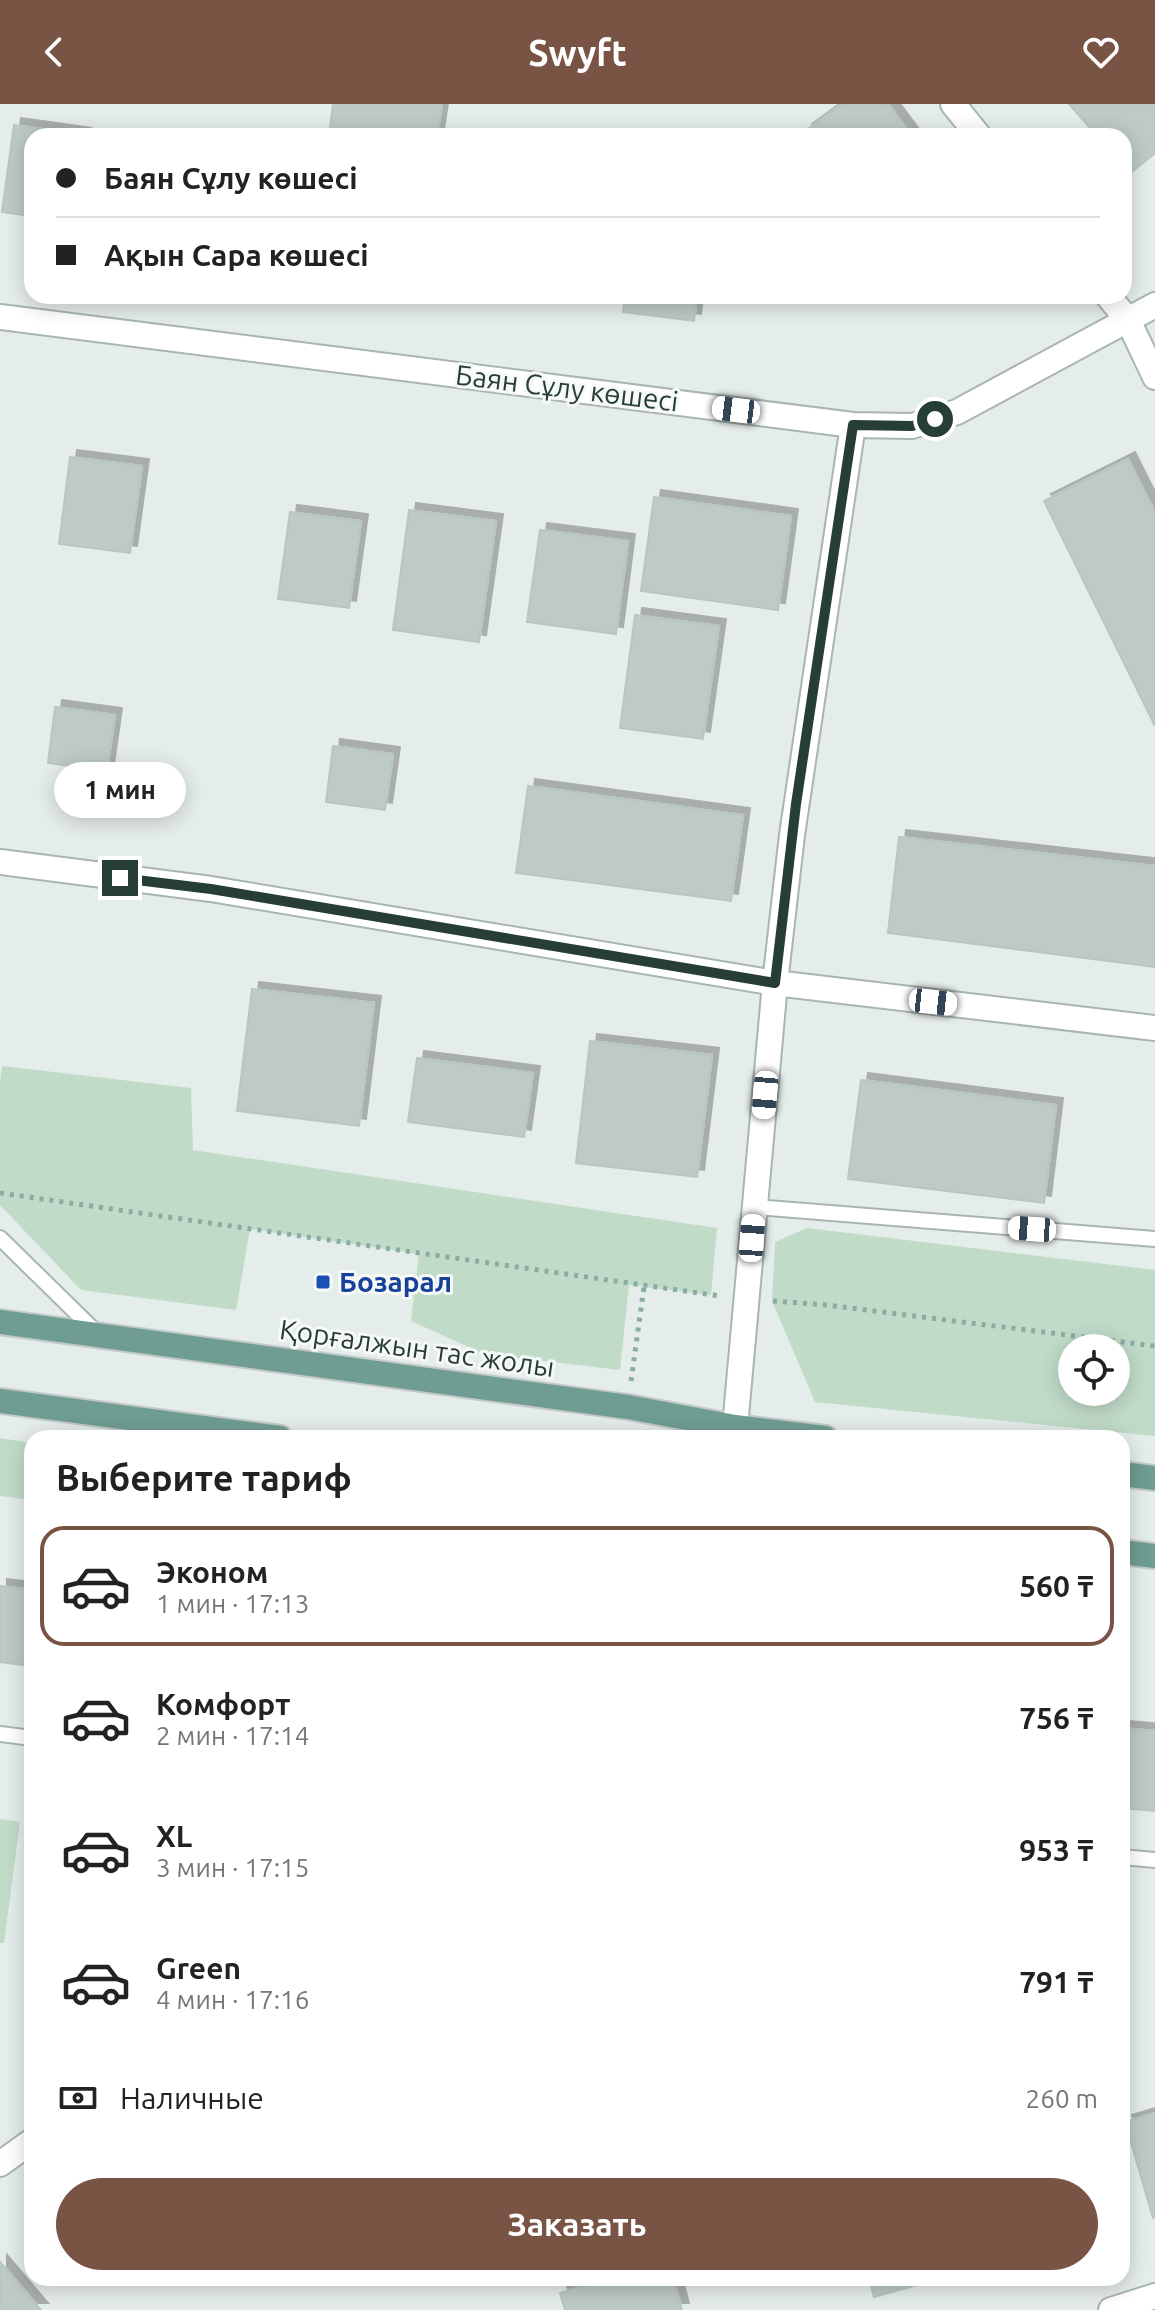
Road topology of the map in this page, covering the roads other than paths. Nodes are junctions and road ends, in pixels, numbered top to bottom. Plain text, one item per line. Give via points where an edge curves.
1 (953, 104) edge
2 (972, 128) edge
3 (1115, 304) edge
4 (1155, 305) edge
5 (0, 317) edge
6 (1128, 320) junction
7 (1155, 377) edge
8 (853, 425) junction
9 (0, 862) edge
10 (775, 983) junction
11 (1155, 1028) edge
12 (755, 1207) junction
13 (0, 1238) edge
14 (1155, 1239) edge
15 (0, 1322) edge
16 (99, 1335) junction
17 (0, 1401) edge
18 (219, 1430) edge
19 (726, 1430) edge
20 (734, 1430) edge
21 (1130, 1475) edge
22 (1155, 1478) edge
23 (1130, 1553) edge
24 (1155, 1556) edge
25 (0, 1734) edge
26 (24, 1737) edge
27 (1130, 1858) edge
28 (1155, 1860) edge
29 (24, 2147) edge
30 (0, 2164) edge
31 (1155, 2296) edge
32 (1111, 2310) edge

1 - 2 street
3 - 6 street
4 - 6 street, Баян Сұлу көшесі
5 - 8 street, Баян Сұлу көшесі
6 - 7 street
6 - 8 street, Баян Сұлу көшесі via 957,412 912,426
8 - 10 street
9 - 10 street via 211,889
10 - 11 street
10 - 12 street
12 - 14 lane
12 - 20 street
13 - 16 lane
15 - 16 main road, Қорғалжын тас жолы
16 - 19 main road, Қорғалжын тас жолы via 628,1407
17 - 18 main road
21 - 22 main road
23 - 24 main road
25 - 26 lane
27 - 28 lane
29 - 30 street
31 - 32 street

